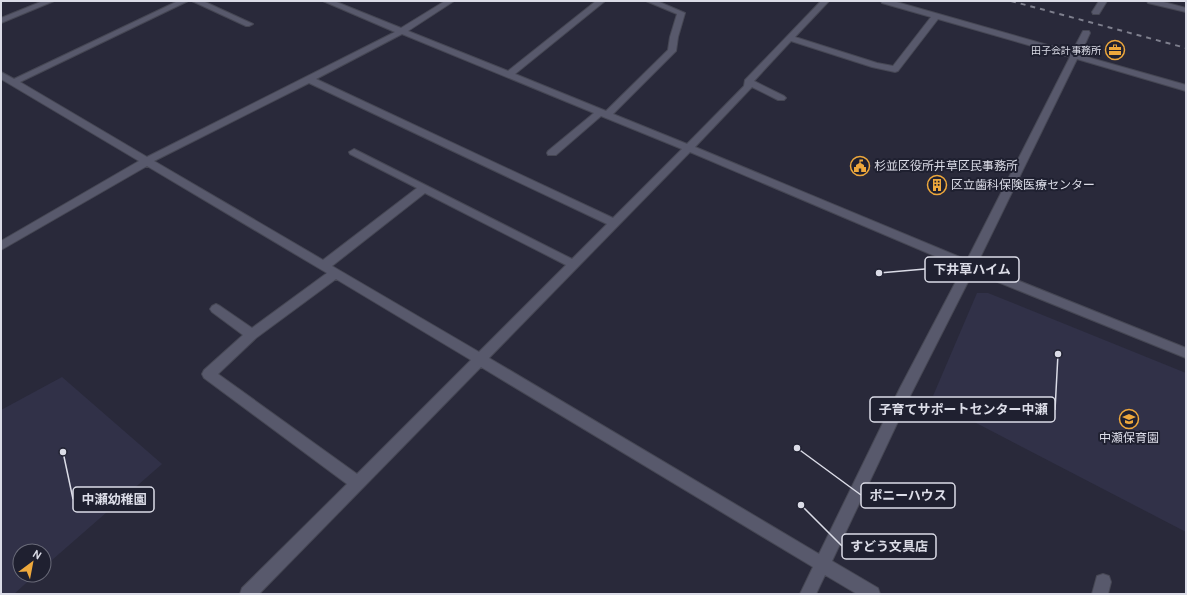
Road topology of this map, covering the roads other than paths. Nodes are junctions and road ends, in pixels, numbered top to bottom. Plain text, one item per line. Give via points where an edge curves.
1 (50, 1) edge
2 (184, 1) edge
3 (196, 1) edge
4 (327, 1) edge
5 (450, 1) edge
6 (600, 1) edge
7 (650, 1) edge
8 (825, 1) edge
9 (885, 1) edge
10 (1103, 1) edge
11 (1151, 1) edge
12 (1186, 10) edge
13 (1096, 12) dead end
14 (936, 16) junction
15 (1, 22) edge
16 (248, 24) dead end
17 (402, 31) junction
18 (1086, 33) dead end
19 (790, 38) junction
20 (1074, 56) junction
21 (1, 75) edge
22 (509, 75) junction
23 (309, 79) junction
24 (14, 82) junction
25 (748, 82) junction
26 (1186, 88) edge
27 (781, 98) dead end
28 (604, 113) junction
29 (689, 148) junction
30 (354, 152) dead end
31 (552, 154) dead end
32 (147, 161) junction
33 (424, 188) junction
34 (613, 223) junction
35 (1, 246) edge
36 (573, 264) junction
37 (324, 266) junction
38 (970, 266) junction
39 (335, 273) junction
40 (216, 309) dead end
41 (252, 335) junction
42 (1186, 353) edge
43 (479, 359) junction
44 (357, 483) junction
45 (822, 564) junction
46 (248, 594) edge
47 (808, 594) edge
48 (872, 594) edge

1 - 15 street
2 - 24 street
3 - 16 street
4 - 17 street
5 - 17 street
6 - 22 street
7 - 28 street via 681,13 672,51
8 - 19 street
9 - 14 street
10 - 13 street
11 - 12 street
14 - 19 street via 895,69
14 - 20 street
17 - 22 street
17 - 23 street
18 - 20 street
19 - 25 street
20 - 26 street
20 - 38 street
21 - 24 street
22 - 28 street
23 - 32 street
23 - 34 street
24 - 32 street
25 - 27 street
25 - 29 street via 748,87
28 - 29 street
28 - 31 street
29 - 34 street
29 - 38 street
30 - 33 street
32 - 35 street
32 - 37 street
33 - 36 street
33 - 37 street
34 - 36 street
36 - 43 street
37 - 39 street
38 - 42 street
38 - 45 street via 905,392
39 - 41 street
39 - 43 street
40 - 41 street
41 - 44 street via 209,374
43 - 44 street
43 - 45 street
44 - 46 street
45 - 47 street
45 - 48 street

